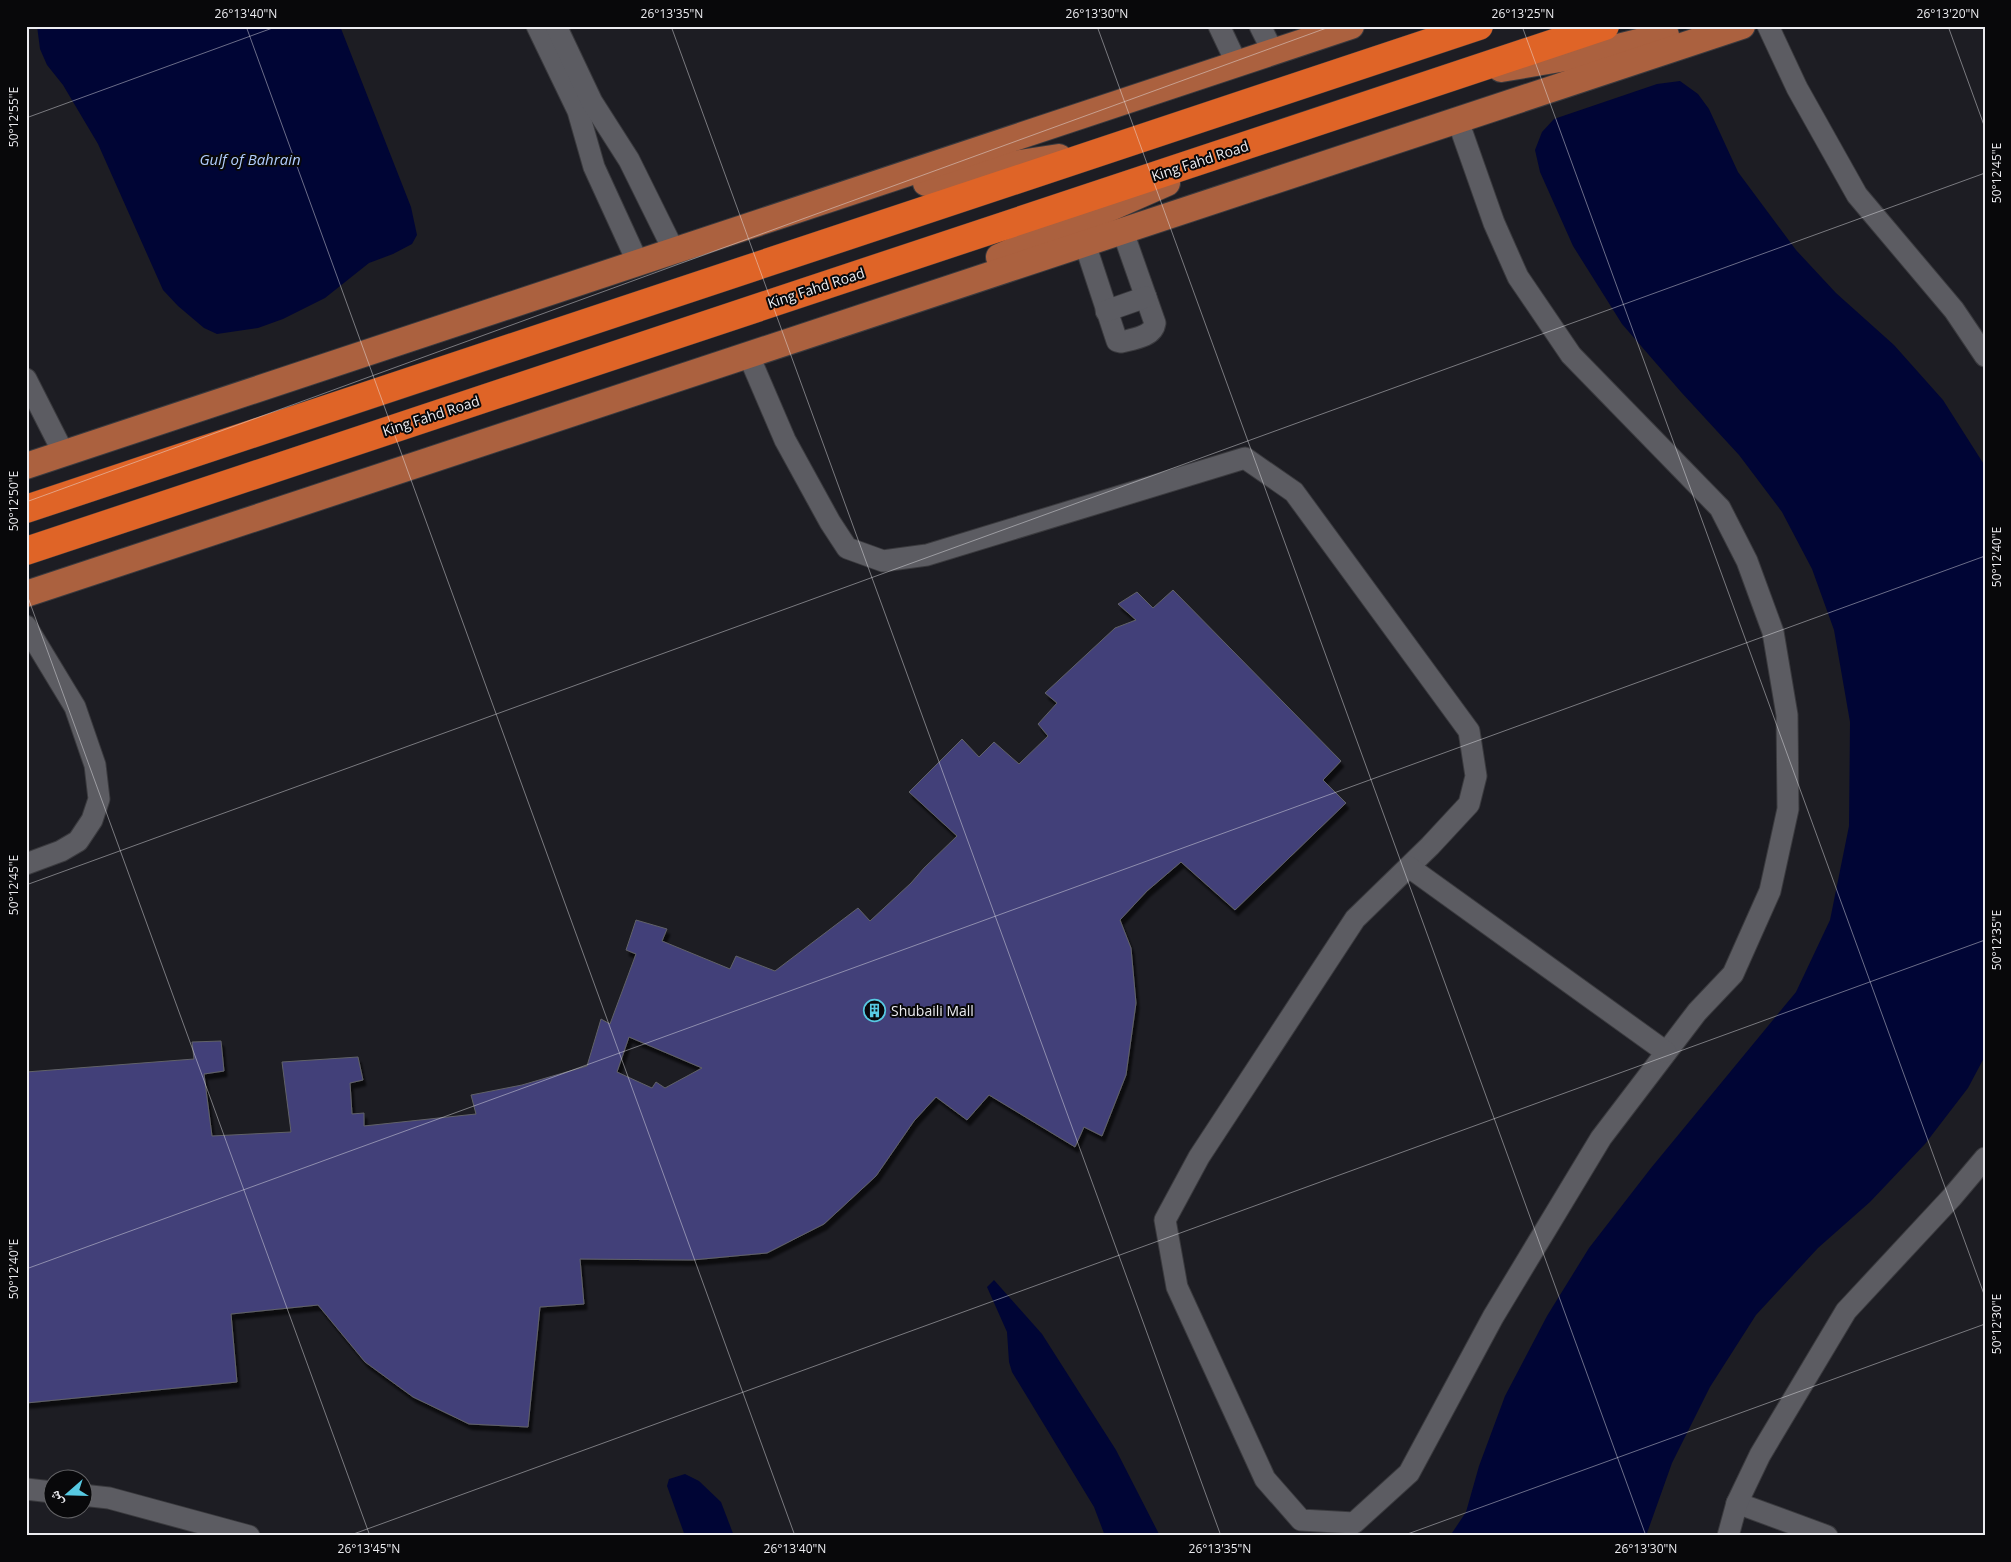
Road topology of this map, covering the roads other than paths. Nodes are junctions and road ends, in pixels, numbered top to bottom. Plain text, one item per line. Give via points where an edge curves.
1 (537, 26) edge
2 (556, 26) edge
3 (1219, 26) edge
4 (1260, 26) edge
5 (1351, 26) edge
6 (1439, 26) edge
7 (1479, 26) edge
8 (1605, 26) edge
9 (1700, 26) edge
10 (1742, 26) edge
11 (1768, 26) edge
12 (1273, 52) junction
13 (1396, 54) junction
14 (1237, 64) junction
15 (1449, 78) junction
16 (1458, 120) junction
17 (1262, 140) junction
18 (1110, 149) junction
19 (764, 221) junction
20 (1123, 232) junction
21 (1085, 244) junction
22 (674, 251) junction
23 (638, 263) junction
24 (1146, 297) junction
25 (1106, 311) junction
26 (856, 320) junction
27 (749, 356) junction
28 (1985, 356) edge
29 (26, 379) edge
30 (64, 454) junction
31 (27, 464) edge
32 (26, 509) edge
33 (26, 550) edge
34 (26, 594) edge
35 (26, 626) edge
36 (26, 864) edge
37 (1409, 867) junction
38 (1666, 1052) junction
39 (1985, 1158) edge
40 (26, 1489) edge
41 (42, 1491) edge
42 (92, 1496) edge
43 (1737, 1503) junction
44 (249, 1536) edge
45 (1728, 1536) edge
46 (1827, 1536) edge

1 - 23 street via 578,111 594,167
2 - 22 street via 592,102 629,160
3 - 14 street
4 - 12 street
5 - 12 main road
6 - 13 main road
7 - 13 highway
8 - 15 highway, King Fahd Road
9 - 15 main road via 1589,54
10 - 16 main road
11 - 28 street via 1797,88 1857,195 1954,310
12 - 14 main road
13 - 18 highway
14 - 19 main road
15 - 17 highway, King Fahd Road
16 - 20 main road
16 - 38 street via 1494,223 1518,277 1571,355 1720,508 1747,561 1773,632 1787,715 1788,809 1770,891 1733,974 1697,1012
17 - 26 main road
17 - 33 highway, King Fahd Road
18 - 19 main road via 995,167
18 - 32 highway
19 - 22 main road
20 - 21 main road
20 - 24 street
21 - 25 street
21 - 26 main road
22 - 23 main road
23 - 30 main road
24 - 25 street
24 - 25 street via 1155,323 1150,334 1117,341
26 - 27 main road
27 - 34 main road
27 - 37 street via 785,440 847,548 884,561 926,555 1245,458 1294,492 1469,732 1476,776 1469,804
29 - 30 street
30 - 31 main road
35 - 36 street via 76,707 95,764 99,799 92,820 78,841 61,852
37 - 38 street
37 - 38 street via 1355,919 1199,1157 1165,1220 1177,1287 1265,1479 1302,1520 1354,1523 1409,1473 1493,1317 1602,1138
39 - 43 street via 1846,1311 1760,1455
40 - 41 street
42 - 44 street
43 - 45 street
43 - 46 street

